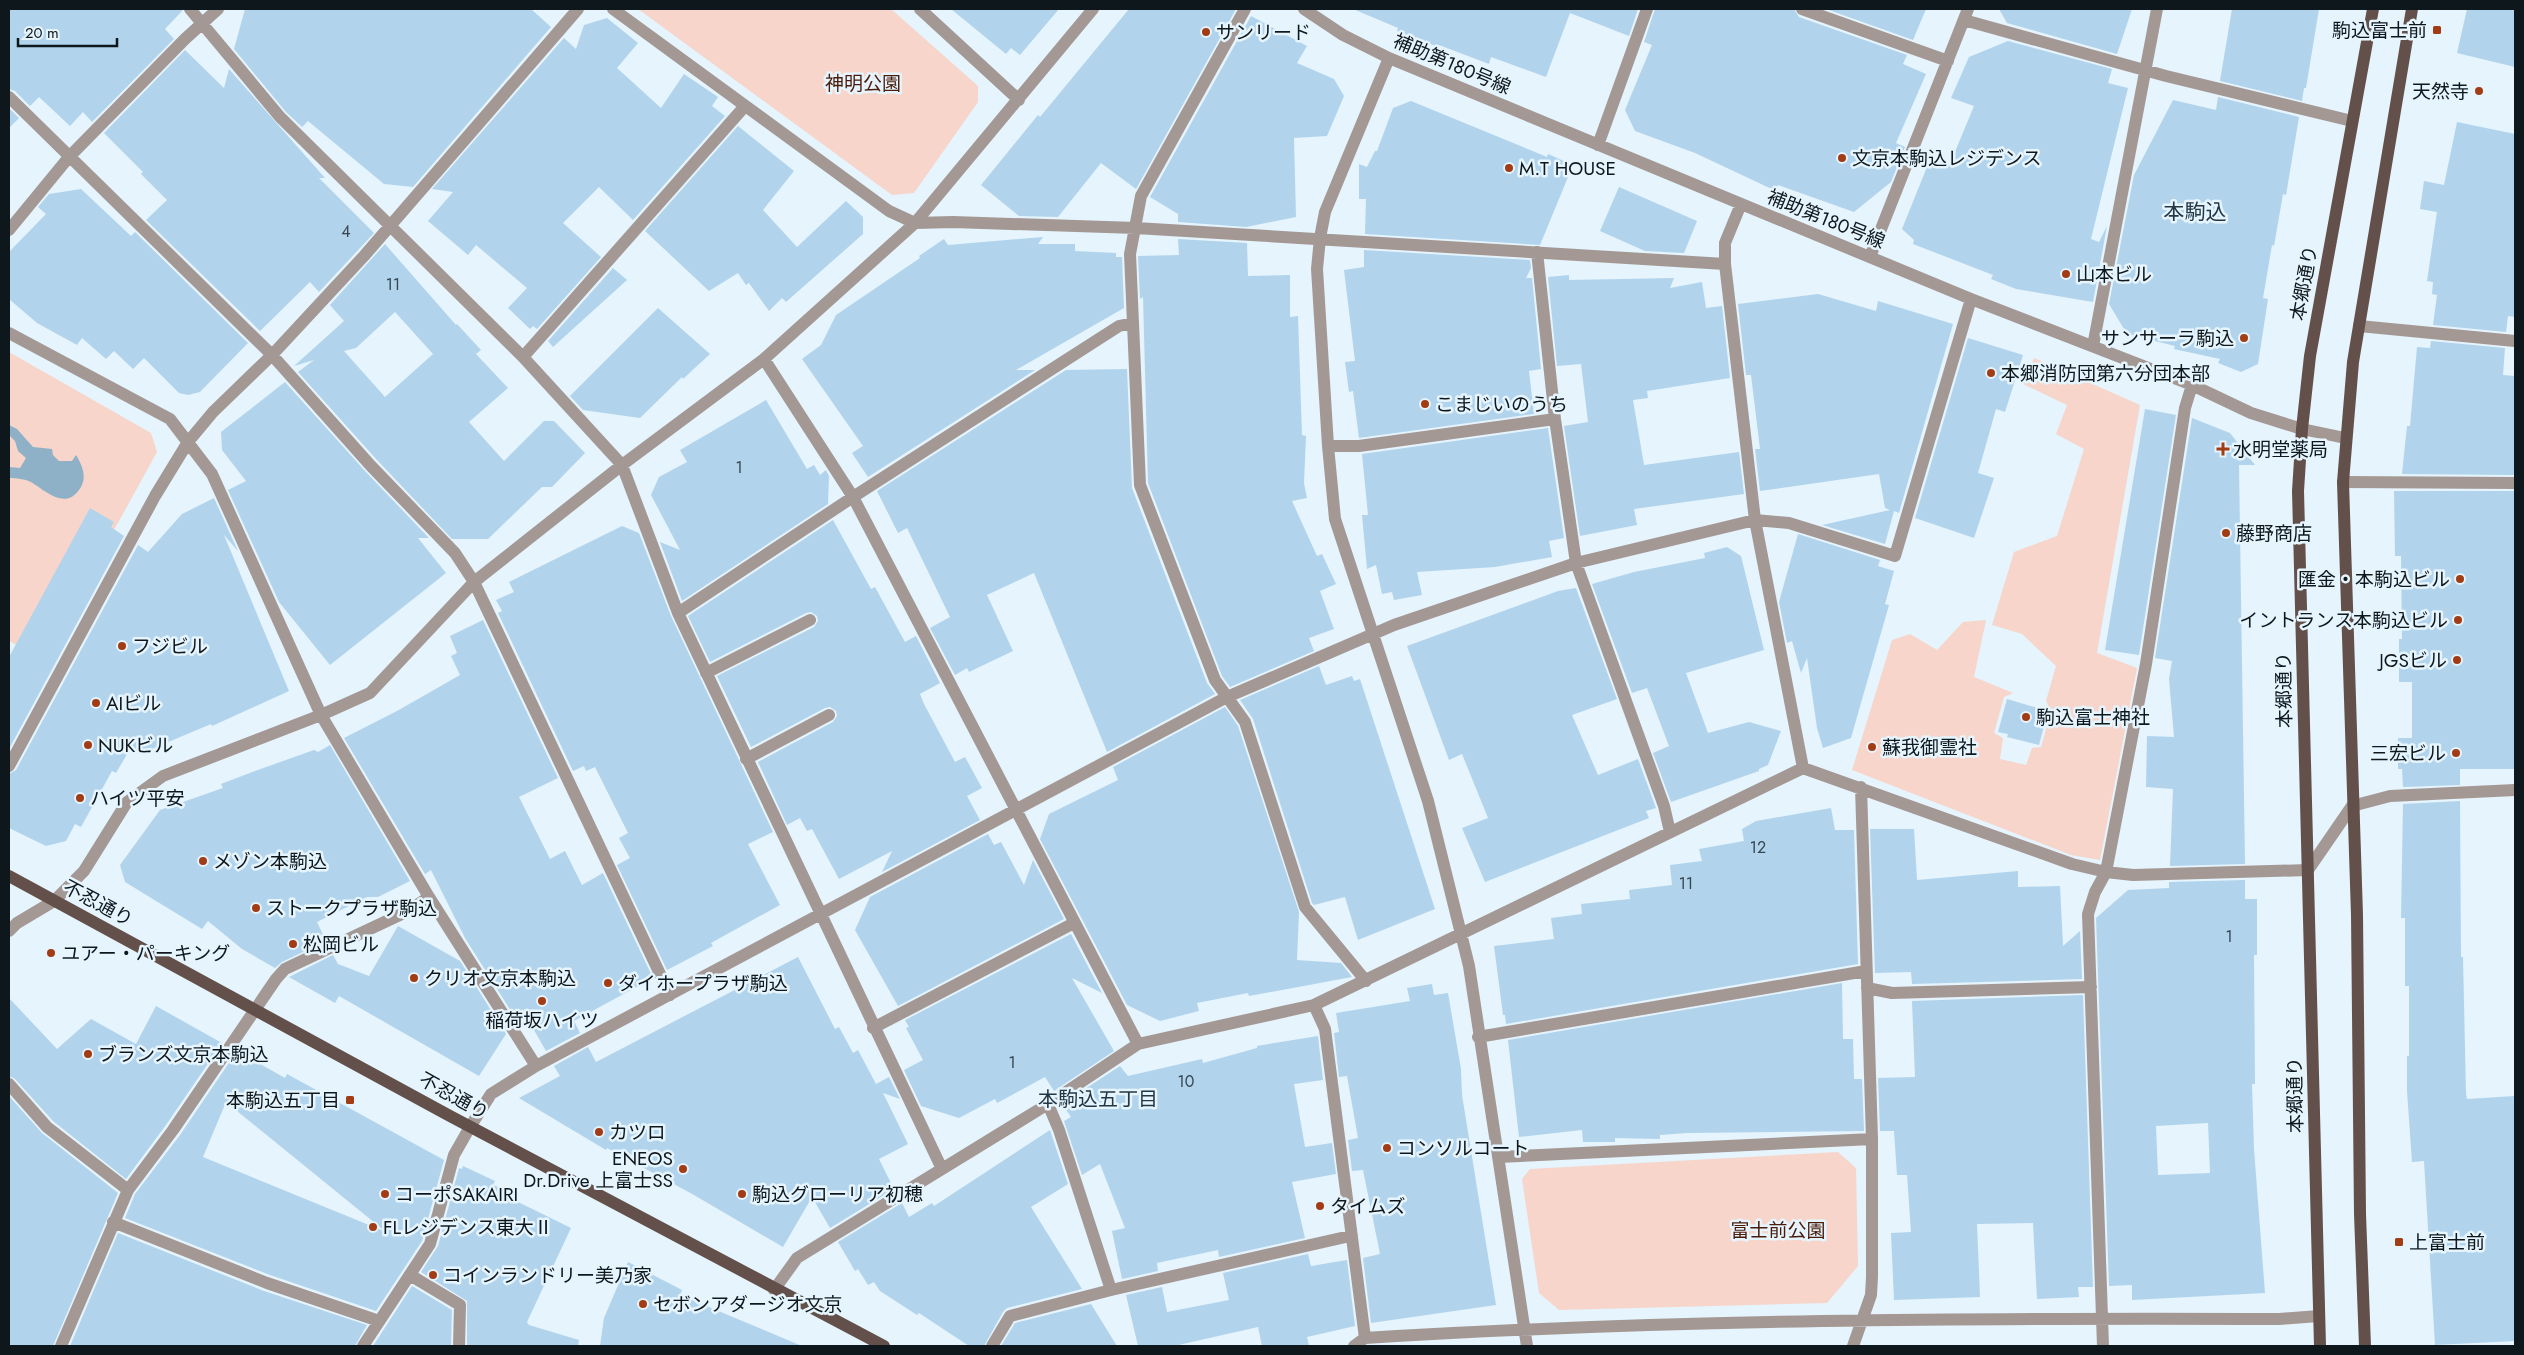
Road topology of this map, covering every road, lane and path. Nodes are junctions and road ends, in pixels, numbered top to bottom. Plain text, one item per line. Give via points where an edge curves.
1 (190, 9) edge
2 (218, 9) edge
3 (578, 9) edge
4 (612, 9) edge
5 (920, 9) edge
6 (1093, 9) edge
7 (1245, 9) edge
8 (1648, 9) edge
9 (1802, 9) edge
10 (2157, 9) edge
11 (2373, 9) edge
12 (2412, 9) edge
13 (1307, 10) edge
14 (1966, 14) edge
15 (201, 22) junction
16 (1389, 58) junction
17 (1948, 61) junction
18 (2145, 70) junction
19 (9, 97) edge
20 (1018, 100) junction
21 (745, 106) junction
22 (2352, 122) junction
23 (1598, 146) junction
24 (69, 157) junction
25 (1741, 204) junction
26 (915, 223) junction
27 (391, 225) junction
28 (1136, 228) junction
29 (9, 230) edge
30 (1320, 238) junction
31 (1537, 252) junction
32 (1870, 257) junction
33 (1725, 264) junction
34 (1971, 299) junction
35 (1133, 322) junction
36 (2359, 326) junction
37 (9, 333) edge
38 (2515, 341) edge
39 (2093, 346) junction
40 (272, 355) junction
41 (523, 357) junction
42 (764, 359) junction
43 (2192, 385) junction
44 (1555, 418) junction
45 (2302, 429) junction
46 (2345, 438) junction
47 (188, 442) junction
48 (1328, 446) junction
49 (622, 466) junction
50 (2343, 482) junction
51 (2515, 483) edge
52 (853, 497) junction
53 (1755, 520) junction
54 (1576, 563) junction
55 (474, 582) junction
56 (678, 613) junction
57 (810, 620) dead end
58 (1372, 634) junction
59 (706, 673) junction
60 (1227, 697) junction
61 (321, 715) junction
62 (829, 715) dead end
63 (746, 759) junction
64 (9, 766) edge
65 (1803, 768) junction
66 (1861, 788) junction
67 (2515, 790) edge
68 (2352, 806) junction
69 (1016, 809) junction
70 (1670, 832) junction
71 (2308, 870) junction
72 (2106, 872) junction
73 (9, 876) edge
74 (429, 897) junction
75 (54, 901) junction
76 (821, 915) junction
77 (1074, 923) junction
78 (9, 931) edge
79 (1462, 933) junction
80 (1866, 970) junction
81 (1366, 981) junction
82 (2091, 987) junction
83 (1867, 988) junction
84 (670, 995) junction
85 (1314, 1005) junction
86 (254, 1008) junction
87 (873, 1028) junction
88 (1478, 1036) junction
89 (1138, 1044) junction
90 (536, 1066) junction
91 (9, 1084) edge
92 (1048, 1104) junction
93 (470, 1127) junction
94 (1872, 1139) junction
95 (1498, 1157) junction
96 (942, 1169) junction
97 (128, 1190) junction
98 (113, 1222) junction
99 (1350, 1236) junction
100 (410, 1275) junction
101 (774, 1290) junction
102 (1111, 1290) junction
103 (2319, 1316) junction
104 (2103, 1319) junction
105 (380, 1321) junction
106 (1861, 1321) junction
107 (1524, 1328) junction
108 (1366, 1338) junction
109 (61, 1346) edge
110 (363, 1346) edge
111 (459, 1346) edge
112 (884, 1346) edge
113 (992, 1346) edge
114 (1354, 1346) edge
115 (1527, 1346) edge
116 (1853, 1346) edge
117 (2104, 1346) edge
118 (2320, 1346) edge
119 (2365, 1346) edge

1 - 15 street
2 - 15 street
3 - 27 street
4 - 21 street
5 - 20 street
6 - 20 street
7 - 28 street via 1141,196
8 - 23 street
9 - 17 street
10 - 18 street
11 - 22 main road, 本郷通り
12 - 36 main road
13 - 16 street, 補助第180号線 via 1343,36
14 - 17 street
14 - 18 street
15 - 24 street
15 - 27 street via 280,117
16 - 23 street, 補助第180号線
16 - 30 street via 1326,212
17 - 32 street
18 - 22 street
18 - 39 street
19 - 24 street
20 - 26 street
21 - 26 street via 889,211
21 - 41 street
22 - 45 main road, 本郷通り via 2310,356
23 - 25 street, 補助第180号線
24 - 29 street
24 - 40 street
25 - 32 street, 補助第180号線
25 - 33 street via 1725,243
26 - 28 street
26 - 42 street
27 - 40 street
27 - 41 street
28 - 30 street
28 - 35 street via 1130,254
30 - 31 street
30 - 48 street via 1317,269
31 - 33 street
31 - 44 street
32 - 34 street, 補助第180号線
33 - 53 street
34 - 39 street, 補助第180号線
34 - 53 street via 1895,556 1789,523
35 - 52 street via 1119,326
35 - 60 street via 1140,485 1215,680
36 - 38 street
36 - 46 main road
37 - 47 street via 170,419
39 - 43 street, 補助第180号線
40 - 47 street via 213,412
40 - 55 street via 371,466 455,553
41 - 49 street
42 - 49 street
42 - 52 street
43 - 45 street, 補助第180号線 via 2251,413
43 - 72 street via 2185,408 2146,664
44 - 48 street via 1359,446
44 - 54 street
45 - 46 street, 補助第180号線
45 - 71 main road, 本郷通り via 2298,491
46 - 50 main road
47 - 61 street via 212,474
47 - 64 street via 117,564
48 - 58 street via 1335,518
49 - 55 street
49 - 56 street
50 - 51 street
50 - 68 main road
52 - 56 street
52 - 69 street
53 - 54 street
53 - 65 street
54 - 58 street
54 - 70 street via 1664,806
55 - 61 street via 370,693
55 - 84 street
56 - 59 street
57 - 59 street
58 - 60 street
58 - 79 street via 1428,802
59 - 63 street
60 - 69 street
60 - 81 street via 1245,722 1305,907
61 - 74 street
61 - 75 street via 163,776 127,802 84,872
62 - 63 street
63 - 76 street
65 - 66 street
65 - 70 street
66 - 72 street via 2072,864
66 - 80 street
67 - 68 street via 2390,796
68 - 71 street
68 - 119 main road
69 - 76 street
69 - 77 street
70 - 79 street
71 - 72 street via 2133,875
71 - 103 main road, 本郷通り
72 - 82 street via 2094,892 2088,914
73 - 75 main road, 不忍通り
74 - 86 street via 408,911 285,969
74 - 90 street
75 - 78 street
75 - 86 main road, 不忍通り
76 - 84 street
76 - 87 street
77 - 87 street
77 - 89 street
79 - 81 street
79 - 88 street via 1470,966
80 - 83 street
80 - 88 street
81 - 85 street
82 - 83 street via 1892,994
82 - 104 street
83 - 94 street
84 - 90 street
85 - 89 street
85 - 99 street via 1325,1029
86 - 93 main road, 不忍通り
86 - 97 street via 173,1130
87 - 96 street
88 - 95 street
89 - 92 street
90 - 93 street via 491,1094
91 - 97 street via 47,1127
92 - 96 street
92 - 102 street
93 - 100 street via 454,1155 430,1244
93 - 101 main road, 不忍通り
94 - 95 street
94 - 106 street via 1871,1295
95 - 107 street
96 - 101 street via 797,1258
97 - 98 street
98 - 105 street via 267,1283
98 - 109 street
99 - 102 street
99 - 108 street
100 - 105 street
100 - 111 street via 460,1305
101 - 112 main road, 不忍通り
102 - 113 street via 1010,1316
103 - 104 street
103 - 118 main road, 本郷通り
104 - 106 street
104 - 117 street
105 - 110 street
106 - 107 street
106 - 116 street
107 - 108 street
107 - 115 street
108 - 114 street

